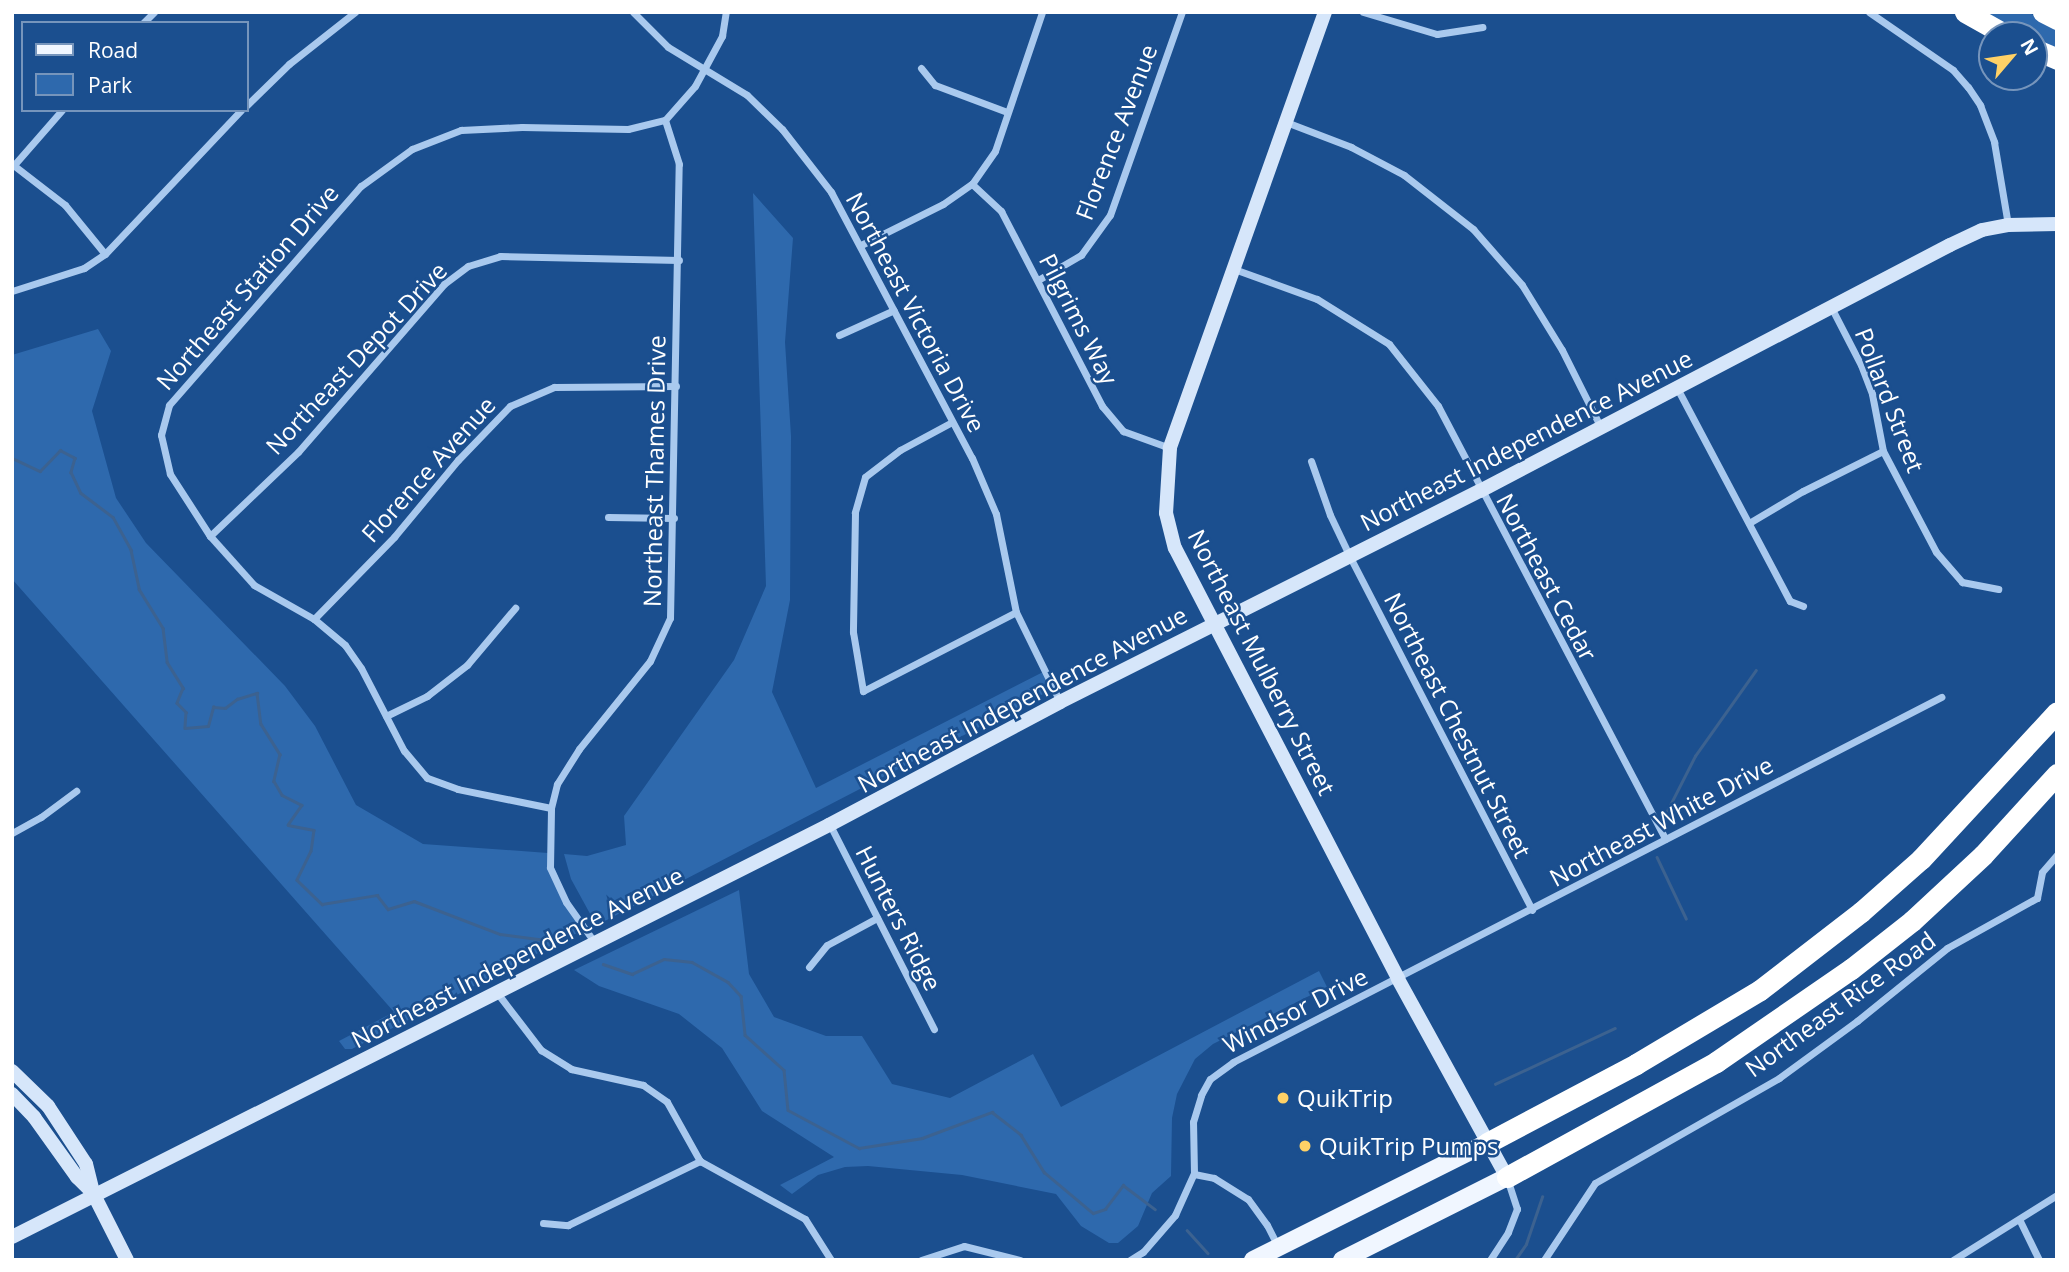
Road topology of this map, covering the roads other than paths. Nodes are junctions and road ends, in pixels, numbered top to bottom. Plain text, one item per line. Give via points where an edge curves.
1 (355, 12) edge
2 (633, 12) edge
3 (726, 12) edge
4 (1042, 12) edge
5 (1182, 12) edge
6 (1325, 12) edge
7 (1363, 12) edge
8 (1869, 12) edge
9 (1965, 12) edge
10 (2043, 12) edge
11 (2057, 19) edge
12 (1981, 21) edge
13 (1482, 27) dead end
14 (920, 68) dead end
15 (704, 70) junction
16 (248, 104) edge
17 (60, 112) edge
18 (239, 112) edge
19 (1007, 112) junction
20 (665, 120) junction
21 (1286, 122) junction
22 (13, 164) edge
23 (972, 184) junction
24 (2057, 224) edge
25 (2008, 225) junction
26 (861, 245) junction
27 (105, 254) junction
28 (679, 260) junction
29 (1233, 268) junction
30 (1038, 280) junction
31 (12, 291) edge
32 (1831, 306) junction
33 (894, 310) junction
34 (839, 335) dead end
35 (676, 386) junction
36 (1677, 388) junction
37 (952, 422) junction
38 (1600, 426) junction
39 (1170, 448) junction
40 (1884, 451) junction
41 (1311, 461) dead end
42 (1480, 491) junction
43 (608, 517) dead end
44 (674, 518) junction
45 (1749, 523) junction
46 (210, 536) junction
47 (1350, 557) junction
48 (1998, 589) dead end
49 (1803, 606) dead end
50 (515, 608) dead end
51 (1016, 612) junction
52 (314, 619) junction
53 (1214, 624) junction
54 (2057, 695) edge
55 (1941, 697) dead end
56 (1060, 702) junction
57 (2057, 712) edge
58 (386, 716) junction
59 (2057, 774) edge
60 (1999, 777) junction
61 (76, 791) dead end
62 (551, 808) junction
63 (829, 825) junction
64 (12, 833) edge
65 (1665, 839) junction
66 (2057, 855) edge
67 (1532, 910) junction
68 (877, 918) junction
69 (596, 944) junction
70 (809, 967) dead end
71 (1398, 979) junction
72 (498, 994) junction
73 (934, 1029) dead end
74 (12, 1071) edge
75 (12, 1094) edge
76 (1487, 1143) junction
77 (700, 1161) junction
78 (1194, 1174) junction
79 (1507, 1177) junction
80 (93, 1193) junction
81 (2057, 1195) edge
82 (2020, 1221) junction
83 (543, 1223) dead end
84 (12, 1237) edge
85 (1278, 1247) junction
86 (127, 1260) edge
87 (831, 1260) edge
88 (921, 1260) edge
89 (1020, 1260) edge
90 (1130, 1260) edge
91 (1253, 1260) edge
92 (1342, 1260) edge
93 (1490, 1260) edge
94 (1544, 1260) edge
95 (1953, 1260) edge
96 (2039, 1260) edge

1 - 16 street via 289,64
2 - 15 street, Northeast Victoria Drive via 668,47
3 - 15 street via 722,36
4 - 19 street
5 - 30 street, Florence Avenue via 1110,215 1081,255
6 - 21 street, Northeast Mulberry Street
7 - 13 street via 1437,34
8 - 25 street via 1953,71 1968,87 1994,142
9 - 12 highway
10 - 11 highway
14 - 19 street via 935,85
15 - 20 street
15 - 26 street, Northeast Victoria Drive via 747,95 782,129 831,192
17 - 22 street
18 - 27 street
19 - 23 street via 995,151
20 - 28 street, Northeast Thames Drive via 679,164
20 - 46 street, Northeast Station Drive via 628,130 461,130 412,149 361,186 169,405 161,435 170,474
21 - 29 street, Northeast Mulberry Street
21 - 38 street via 1351,147 1405,175 1473,229 1522,285 1562,350
22 - 27 street via 65,205
23 - 26 street via 943,204
23 - 30 street, Pilgrims Way via 1001,211
24 - 25 street, Northeast Independence Avenue
25 - 32 street, Northeast Independence Avenue via 1982,230
26 - 33 street, Northeast Victoria Drive
27 - 31 street via 84,268
28 - 35 street, Northeast Thames Drive
28 - 46 street, Northeast Depot Drive via 500,256 468,266 444,284 298,452
29 - 39 street, Northeast Mulberry Street
29 - 42 street, Northeast Cedar via 1317,299 1389,344 1438,406
30 - 39 street, Pilgrims Way via 1102,406 1123,431
32 - 36 street, Northeast Independence Avenue
32 - 40 street, Pollard Street via 1872,394
33 - 34 street
33 - 37 street, Northeast Victoria Drive
35 - 44 street, Northeast Thames Drive
35 - 52 street, Florence Avenue via 554,387 510,406
36 - 38 street, Northeast Independence Avenue
36 - 45 street
37 - 51 street, Northeast Victoria Drive via 996,514
37 - 51 street via 900,450 865,477 855,513 853,632 863,691
38 - 42 street, Northeast Independence Avenue
39 - 53 street, Northeast Mulberry Street via 1166,513 1175,548
40 - 45 street
40 - 48 street, Pollard Street via 1936,552 1962,582
41 - 47 street, Northeast Chestnut Street
42 - 47 street, Northeast Independence Avenue
42 - 65 street, Northeast Cedar
43 - 44 street
44 - 62 street, Northeast Thames Drive via 670,618 650,661 557,783
45 - 49 street via 1790,601
46 - 52 street, Northeast Station Drive via 254,585
47 - 53 street, Northeast Independence Avenue
47 - 67 street, Northeast Chestnut Street
50 - 58 street via 467,666 427,696
51 - 56 street, Northeast Victoria Drive
52 - 58 street, Northeast Station Drive via 355,657
53 - 56 street, Northeast Independence Avenue
53 - 71 street, Northeast Mulberry Street
54 - 60 highway
55 - 65 street, Northeast White Drive
56 - 63 street, Northeast Independence Avenue
57 - 60 highway
58 - 62 street, Northeast Station Drive via 404,751 427,778
59 - 79 highway via 1983,855 1851,970 1716,1062
60 - 76 highway via 1922,859 1760,990 1636,1064
61 - 64 street
62 - 69 street, Northeast Thames Drive via 550,867 566,902
63 - 68 street, Hunters Ridge
63 - 69 street, Northeast Independence Avenue
65 - 67 street, Northeast White Drive
66 - 94 street, Northeast Rice Road via 2042,872 2037,898 1947,948 1779,1078 1595,1183
67 - 71 street, Northeast White Drive
68 - 70 street via 827,945
68 - 73 street, Hunters Ridge
69 - 72 street, Northeast Independence Avenue
71 - 76 street, Northeast Mulberry Street
71 - 78 street, Windsor Drive via 1233,1062 1210,1079 1193,1122
72 - 77 street via 541,1050 570,1069 643,1085 667,1102
72 - 80 street, Northeast Independence Avenue
74 - 80 street via 65,1130 86,1164
75 - 80 street
76 - 79 street, Northeast Mulberry Street
76 - 85 main road
77 - 83 street via 568,1225
77 - 87 street via 805,1219
78 - 85 street via 1214,1178 1248,1199
78 - 90 street, Windsor Drive via 1175,1215 1143,1252
79 - 92 main road
79 - 93 street, Northeast Mulberry Street via 1517,1209
80 - 84 street, Northeast Independence Avenue
80 - 86 street
81 - 82 street
82 - 95 street
82 - 96 street
85 - 91 main road
88 - 89 street via 964,1246

